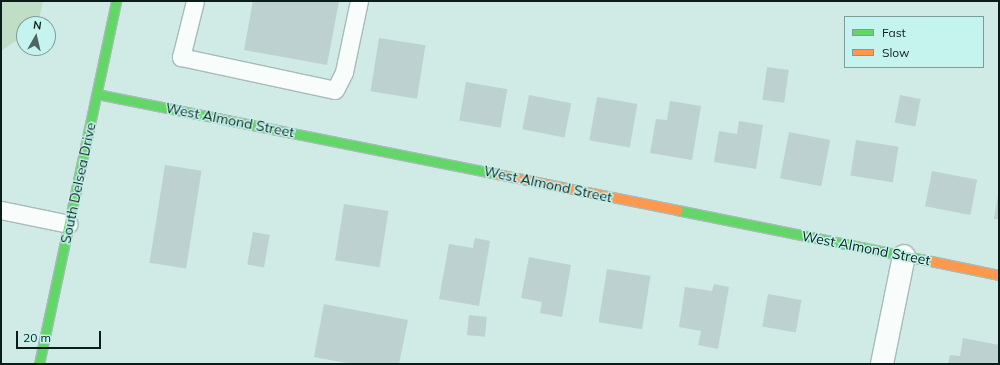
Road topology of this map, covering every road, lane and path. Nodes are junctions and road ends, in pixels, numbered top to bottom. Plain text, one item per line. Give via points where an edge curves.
1 (116, 1) edge
2 (195, 1) edge
3 (359, 1) edge
4 (97, 94) junction
5 (1, 210) edge
6 (69, 224) junction
7 (904, 256) junction
8 (999, 275) edge
9 (39, 364) edge
10 (882, 364) edge

1 - 4 street, South Delsea Drive
2 - 3 lane via 181,57 335,90 344,72
4 - 6 street, South Delsea Drive
4 - 7 street, West Almond Street
5 - 6 lane
6 - 9 street, South Delsea Drive
7 - 8 street, West Almond Street
7 - 10 street

